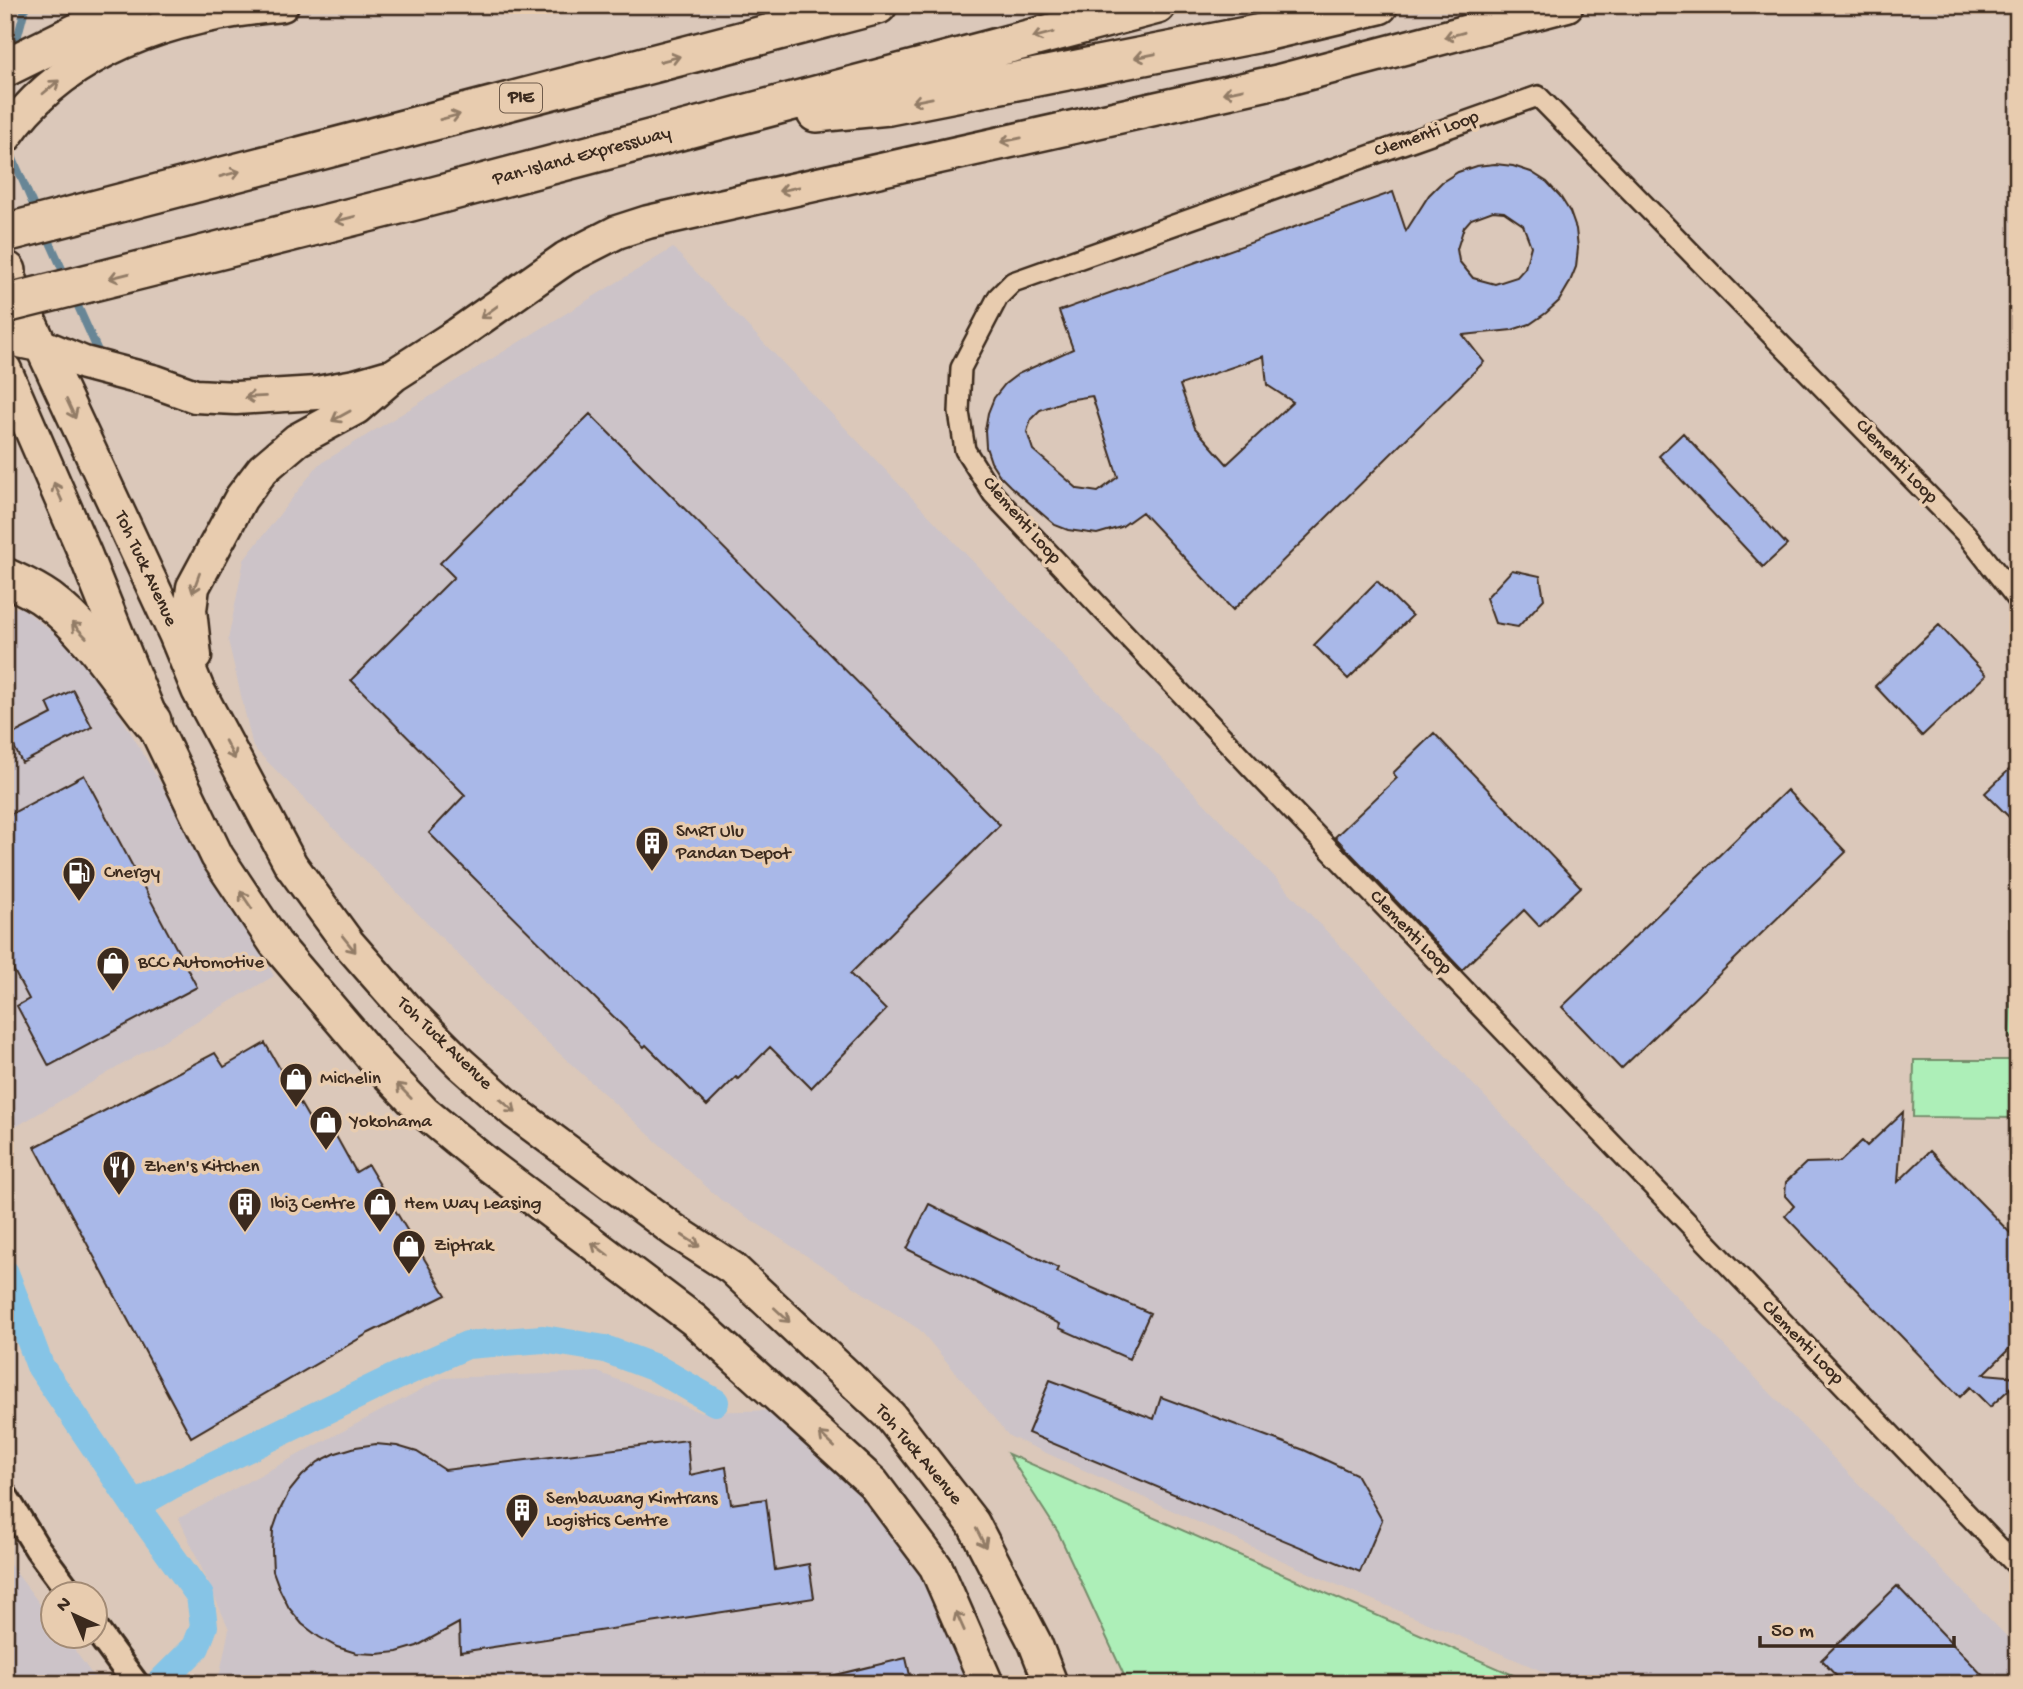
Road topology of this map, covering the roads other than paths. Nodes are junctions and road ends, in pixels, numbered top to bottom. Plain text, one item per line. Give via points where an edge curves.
1 (134, 5) edge
2 (282, 5) edge
3 (878, 5) edge
4 (1157, 5) edge
5 (1379, 5) edge
6 (1567, 5) edge
7 (5, 68) edge
8 (749, 113) junction
9 (5, 137) edge
10 (5, 233) edge
11 (6, 280) edge
12 (5, 338) edge
13 (43, 346) junction
14 (5, 370) edge
15 (394, 374) junction
16 (5, 577) edge
17 (2018, 600) edge
18 (198, 690) junction
19 (152, 721) junction
20 (5, 1496) edge
21 (2018, 1567) edge
22 (61, 1580) edge
23 (108, 1646) edge
24 (136, 1684) edge
25 (987, 1684) edge
26 (1051, 1684) edge

1 - 7 highway
9 -> 2 main road via 44,92 80,63 114,46 159,27 219,12
10 -> 3 highway, PIE
4 -> 8 highway, Pan-Island Expressway
5 -> 8 highway via 1256,34 889,106
6 -> 15 main road via 1279,81 648,222 566,258
8 -> 11 highway, Pan-Island Expressway, bridge via 185,259
11 - 13 main road, Toh Tuck Avenue
12 - 13 main road
15 -> 13 main road via 317,393 195,396
13 -> 18 main road, Toh Tuck Avenue
19 -> 14 main road
15 -> 18 main road via 356,408 297,440 263,469 242,498 192,587
19 -> 16 highway via 83,634 51,602
17 - 21 street, Clementi Loop via 1966,534 1538,96 1013,282 998,296 961,368 959,412 965,450 993,494
18 -> 26 main road, Toh Tuck Avenue via 291,865 348,943 404,1007 516,1113 732,1268 890,1416 973,1522
25 -> 19 main road via 936,1567 873,1483 694,1320 486,1163 424,1112 377,1063 275,943 231,878
20 - 22 street
23 - 24 street

